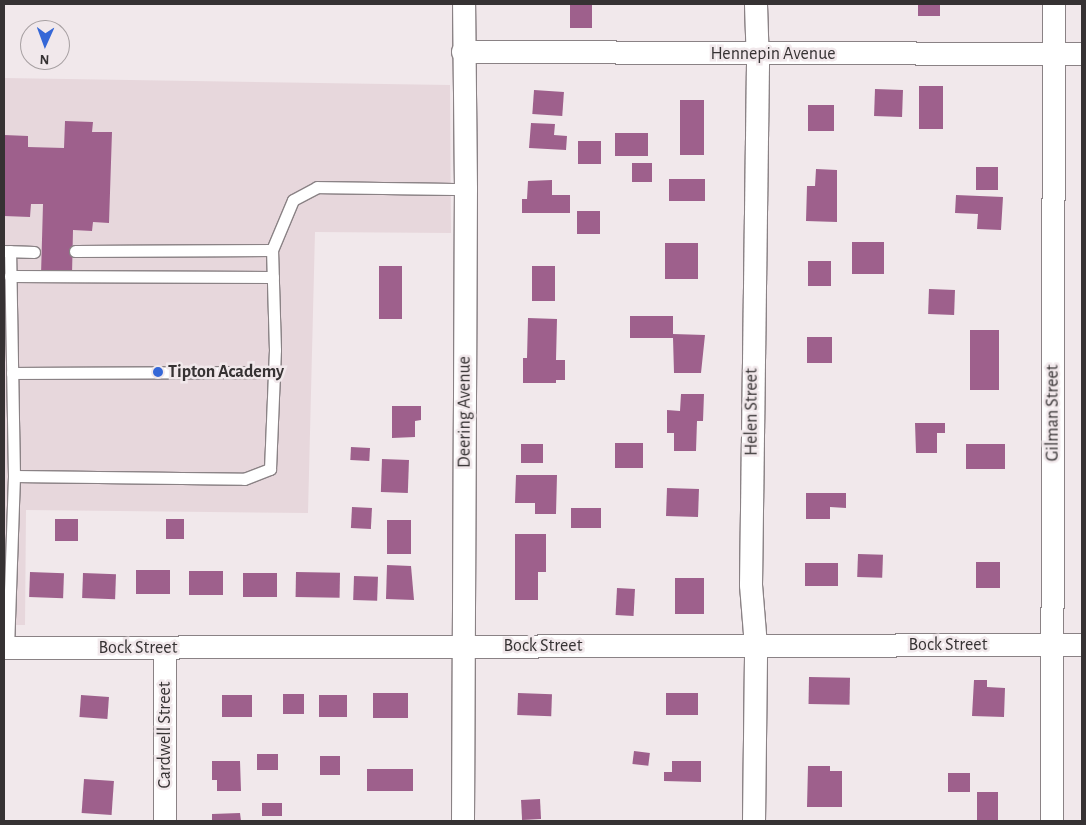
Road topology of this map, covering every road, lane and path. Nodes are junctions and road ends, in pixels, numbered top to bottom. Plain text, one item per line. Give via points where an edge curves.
1 (464, 4) edge
2 (756, 4) edge
3 (1054, 4) edge
4 (463, 52) junction
5 (757, 54) junction
6 (1054, 54) junction
7 (1082, 54) edge
8 (466, 189) junction
9 (272, 250) junction
10 (7, 251) edge
11 (74, 251) dead end
12 (34, 252) dead end
13 (10, 276) junction
14 (273, 277) junction
15 (274, 372) junction
16 (12, 373) junction
17 (14, 476) junction
18 (1053, 645) junction
19 (1082, 645) edge
20 (464, 646) junction
21 (756, 646) junction
22 (6, 648) edge
23 (165, 648) junction
24 (165, 821) edge
25 (463, 821) edge
26 (754, 821) edge
27 (1052, 821) edge

1 - 4 street, Deering Avenue
2 - 5 street, Helen Street
3 - 6 street, Gilman Street
4 - 5 street, Hennepin Avenue
4 - 8 street, Deering Avenue
5 - 6 street, Hennepin Avenue
5 - 21 street, Helen Street via 752,566
6 - 7 street, Hennepin Avenue
6 - 18 street, Gilman Street
8 - 9 lane via 317,187 293,200
8 - 20 street, Deering Avenue
9 - 11 lane
9 - 14 lane
10 - 12 lane
10 - 13 lane
13 - 14 lane
13 - 16 lane
14 - 15 lane
15 - 16 lane
15 - 17 lane via 270,469 244,479
16 - 17 lane
17 - 22 lane
18 - 19 street, Bock Street
18 - 21 street, Bock Street
18 - 27 street, Gilman Street
20 - 21 street, Bock Street
20 - 23 street, Bock Street
20 - 25 street, Deering Avenue
21 - 26 street, Helen Street
22 - 23 street, Bock Street
23 - 24 street, Cardwell Street

